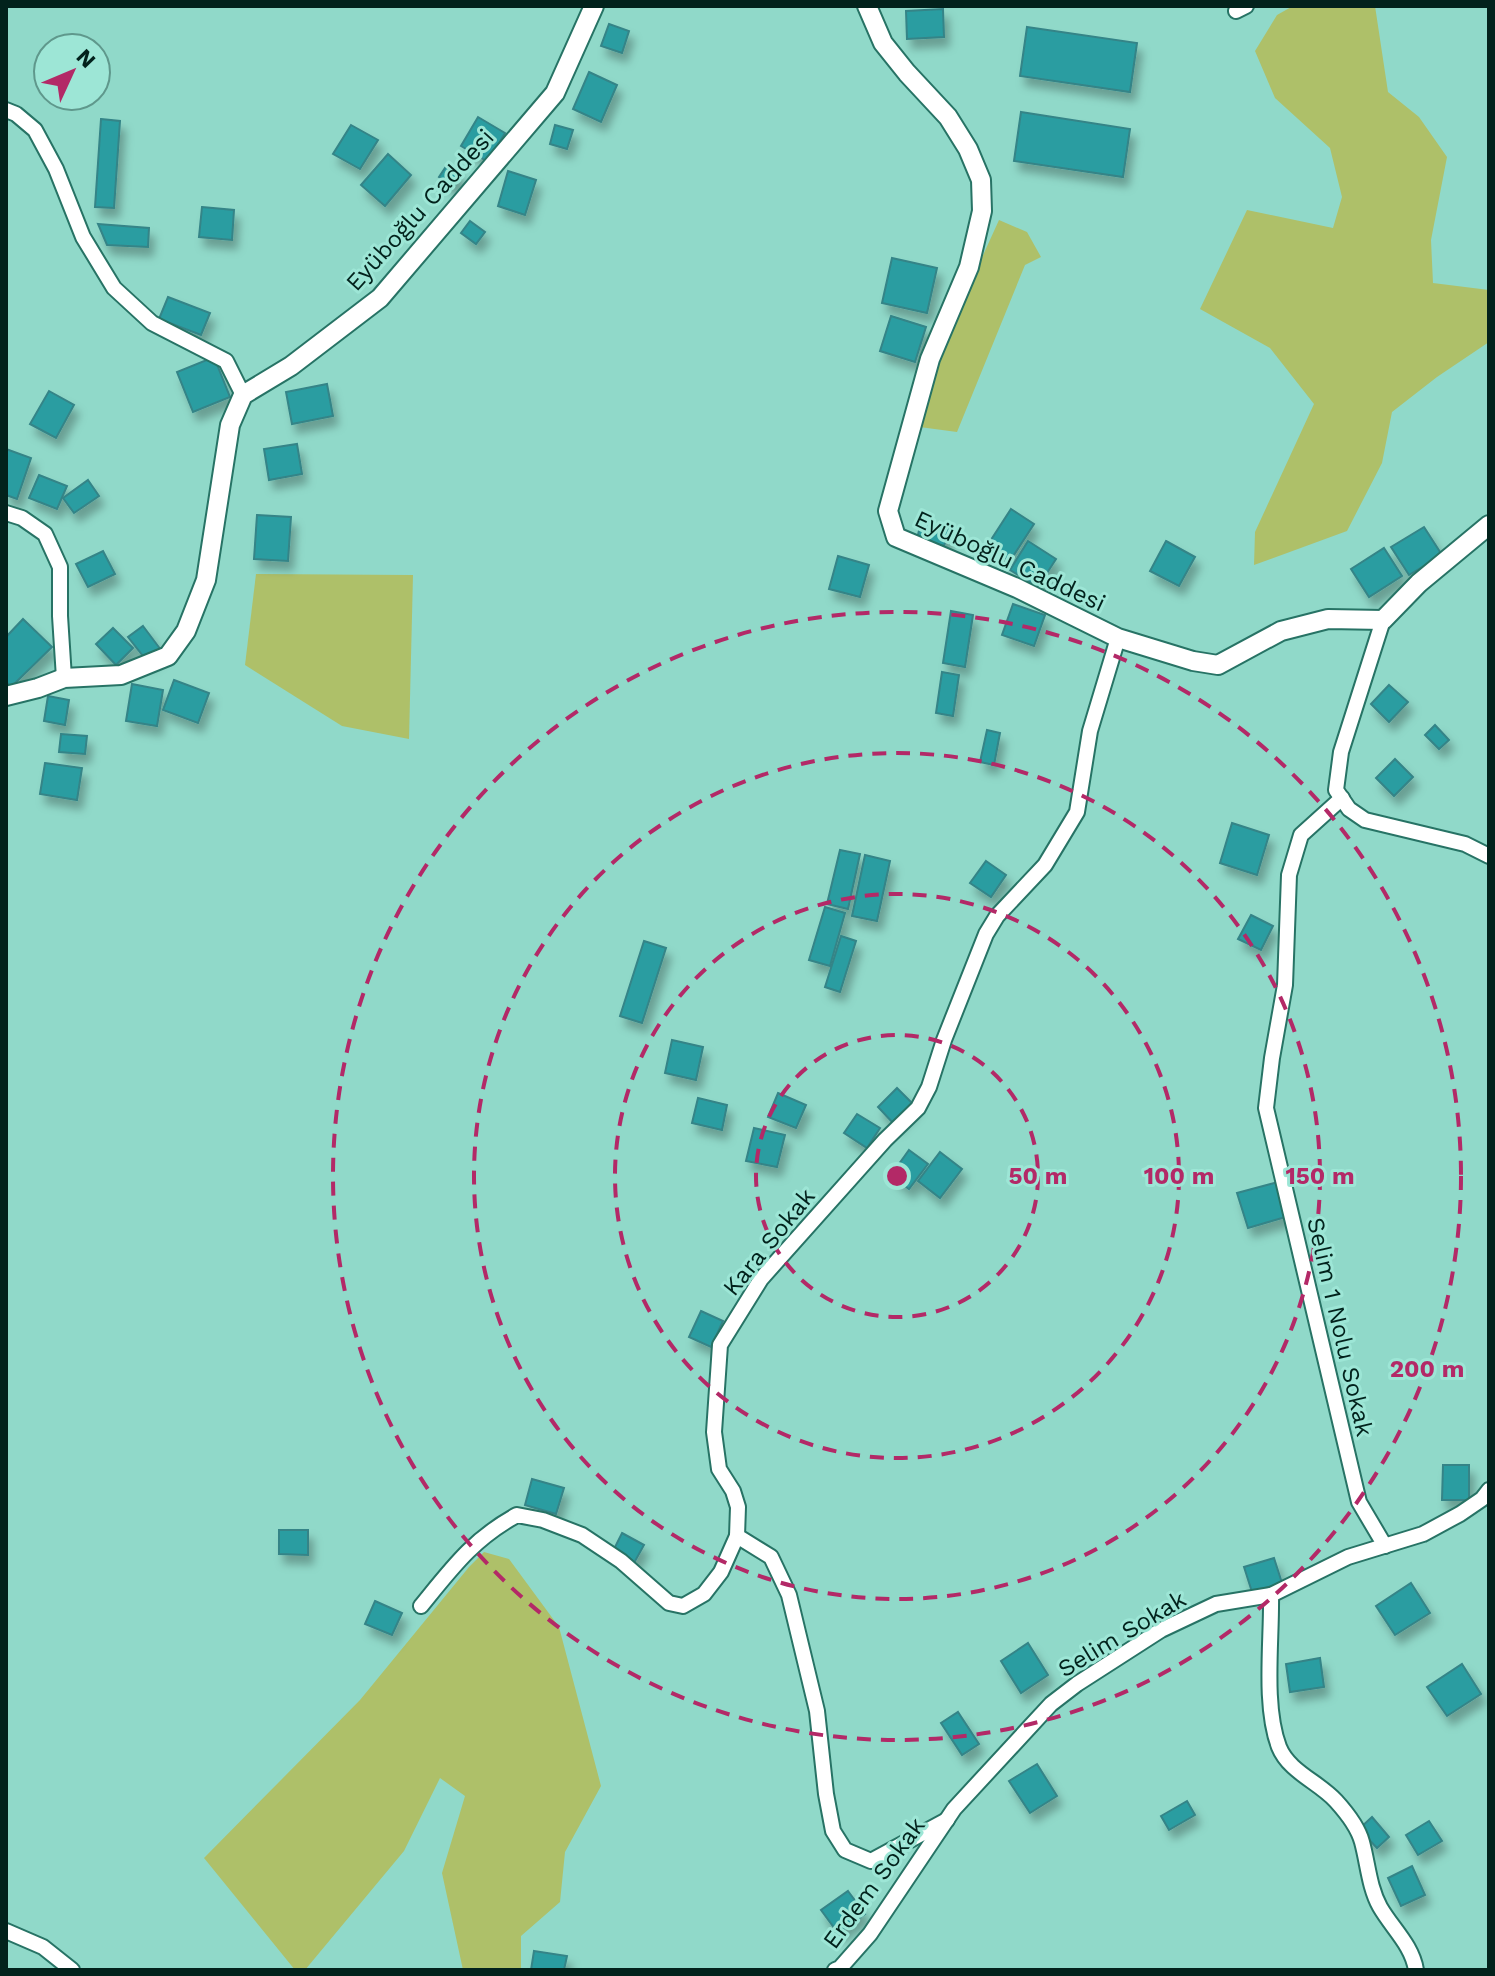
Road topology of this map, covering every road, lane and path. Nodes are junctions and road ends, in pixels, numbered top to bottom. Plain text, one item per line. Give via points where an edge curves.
1 (594, 6) edge
2 (867, 6) edge
3 (6, 110) edge
4 (243, 395) junction
5 (6, 513) edge
6 (1489, 525) edge
7 (1383, 620) junction
8 (1118, 638) junction
9 (64, 678) junction
10 (6, 696) edge
11 (1342, 798) junction
12 (1489, 856) edge
13 (1489, 1490) edge
14 (737, 1536) junction
15 (1385, 1546) junction
16 (1271, 1595) junction
17 (421, 1606) dead end
18 (947, 1820) junction
19 (6, 1931) edge
20 (72, 1970) edge
21 (835, 1970) edge
22 (1416, 1970) edge

1 - 4 street, Eyüboğlu Caddesi via 555,93 380,298 291,366
2 - 8 street, Eyüboğlu Caddesi via 883,43 948,117 981,180 982,211 969,267 930,359 888,511 896,537
3 - 4 street via 35,130 83,237 114,288 152,323 226,361
4 - 9 street via 230,425 206,580 186,631 168,656 121,675
5 - 9 street via 45,534 60,567
6 - 7 street
7 - 8 street, Eyüboğlu Caddesi via 1328,619 1281,631 1218,665
7 - 11 street via 1341,752 1336,790
8 - 14 street, Kara Sokak via 1090,731 1077,812 1045,865 986,934 918,1108 761,1279 720,1345 714,1432 719,1469 738,1507
9 - 10 street
11 - 12 street via 1365,820 1465,844
11 - 15 street, Selim 1 Nolu Sokak via 1301,835 1289,875 1285,985 1266,1108 1359,1502
13 - 15 street, Selim Sokak via 1423,1534
14 - 17 street via 721,1572 704,1594 683,1606 669,1603 582,1535 517,1515 469,1548
14 - 18 street via 771,1557 789,1595 817,1711 833,1831 845,1850 871,1861
15 - 16 street, Selim Sokak via 1348,1557
16 - 18 street, Selim Sokak via 1216,1604 1161,1630 1077,1684 1051,1704
16 - 22 street via 1272,1723 1280,1750 1337,1802 1355,1826 1380,1906
18 - 21 street, Erdem Sokak via 870,1934
19 - 20 street via 43,1947

